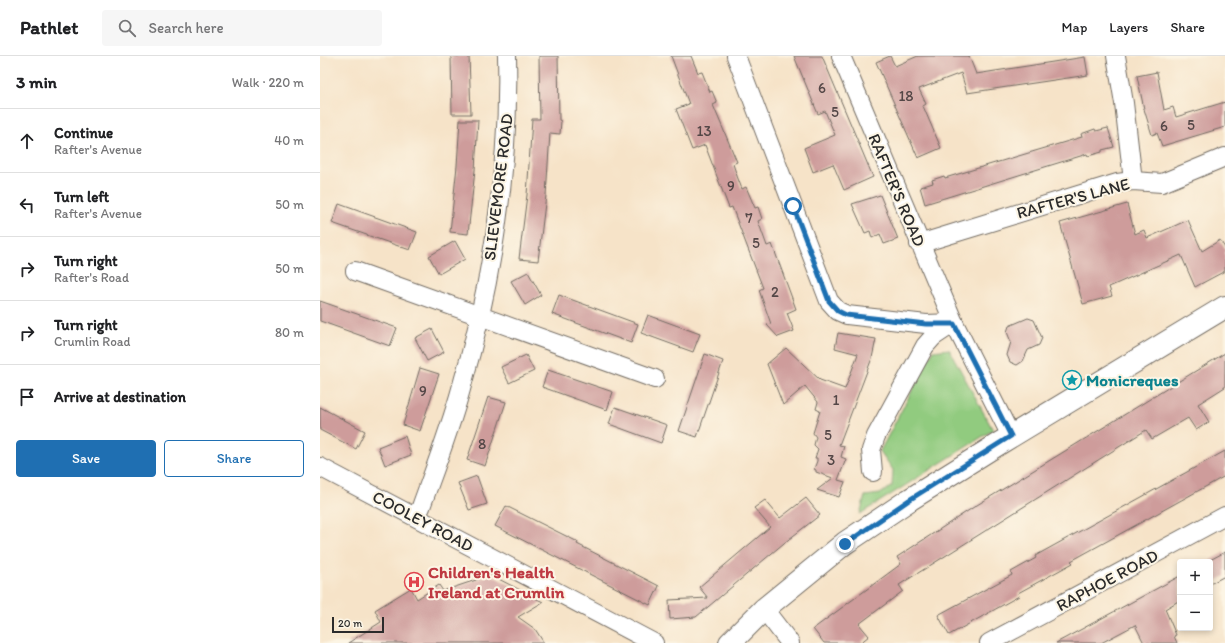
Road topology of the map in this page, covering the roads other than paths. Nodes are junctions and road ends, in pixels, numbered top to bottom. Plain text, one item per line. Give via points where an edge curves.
1 (507, 56) edge
2 (736, 56) edge
3 (841, 56) edge
4 (1116, 56) edge
5 (1225, 157) edge
6 (1133, 181) junction
7 (919, 244) junction
8 (355, 271) dead end
9 (1225, 308) edge
10 (480, 316) junction
11 (954, 324) junction
12 (655, 379) dead end
13 (1011, 436) junction
14 (320, 467) edge
15 (873, 472) dead end
16 (1225, 516) edge
17 (416, 517) junction
18 (764, 610) junction
19 (654, 643) edge
20 (730, 643) edge
21 (790, 643) edge
22 (989, 643) edge

1 - 10 street, SLIEVEMORE ROAD via 508,100 501,187
2 - 11 street via 829,301 846,315 926,324
3 - 7 street, RAFTER'S ROAD
4 - 6 street
5 - 6 street, RAFTER'S LANE via 1162,183
6 - 7 street, RAFTER'S LANE via 1074,195
7 - 11 street, RAFTER'S ROAD
8 - 10 street
9 - 13 main road
10 - 12 street
10 - 17 street, SLIEVEMORE ROAD via 461,390
11 - 13 street, RAFTER'S ROAD
11 - 15 street via 933,337 917,358 876,436 871,450
13 - 18 main road via 845,544
14 - 17 street, COOLEY ROAD
16 - 22 street, RAPHOE ROAD
17 - 19 street, COOLEY ROAD
18 - 20 main road
18 - 21 street

